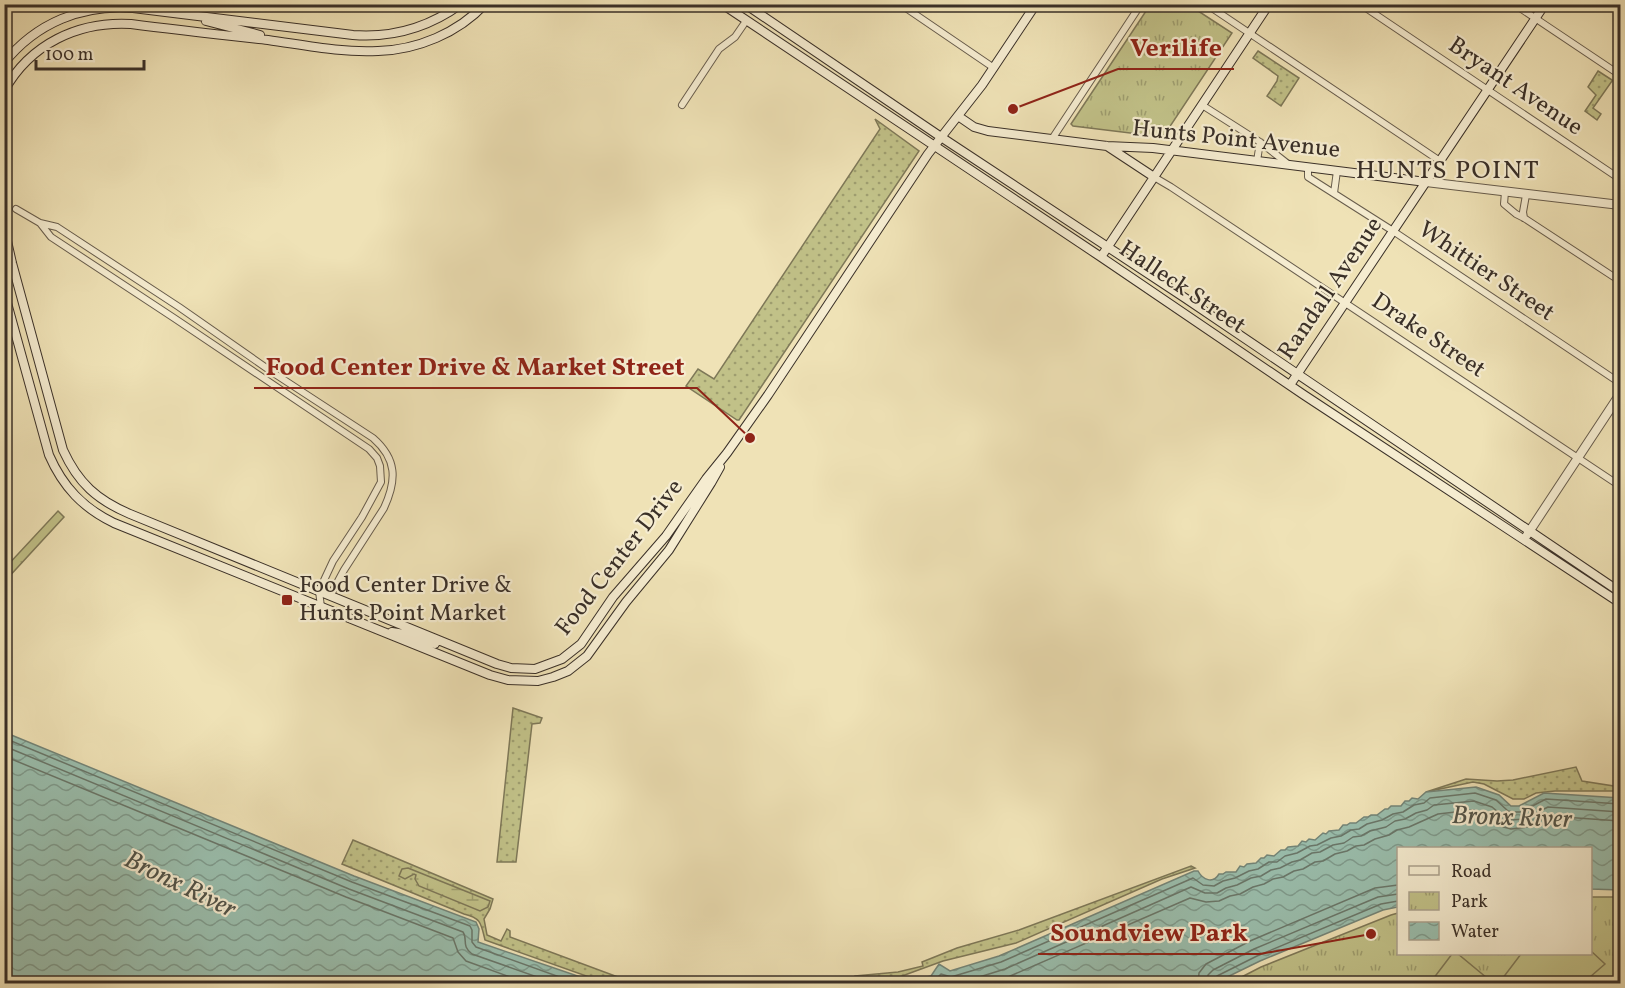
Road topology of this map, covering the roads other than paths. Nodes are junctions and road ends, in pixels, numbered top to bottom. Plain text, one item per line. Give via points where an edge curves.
1 (461, 4) edge
2 (485, 4) edge
3 (722, 4) edge
4 (744, 4) edge
5 (900, 4) edge
6 (1036, 4) edge
7 (1141, 4) edge
8 (1206, 4) edge
9 (1269, 4) edge
10 (1360, 4) edge
11 (1514, 4) edge
12 (1545, 4) edge
13 (756, 8) edge
14 (186, 14) junction
15 (1535, 19) junction
16 (746, 21) junction
17 (1250, 33) junction
18 (286, 43) junction
19 (6, 56) edge
20 (994, 68) junction
21 (1620, 75) edge
22 (1488, 90) junction
23 (4, 92) edge
24 (682, 105) dead end
25 (1202, 105) junction
26 (958, 116) junction
27 (941, 137) junction
28 (1052, 139) junction
29 (1260, 142) junction
30 (934, 146) junction
31 (1107, 146) junction
32 (1172, 150) junction
33 (1257, 161) junction
34 (1440, 161) junction
35 (1291, 165) junction
36 (1308, 168) junction
37 (1337, 171) junction
38 (1154, 177) junction
39 (1620, 179) edge
40 (1426, 182) junction
41 (1505, 192) junction
42 (1334, 193) junction
43 (1526, 195) junction
44 (1620, 205) edge
45 (16, 209) dead end
46 (1524, 218) junction
47 (40, 223) junction
48 (4, 228) edge
49 (1393, 231) junction
50 (4, 245) edge
51 (1108, 247) junction
52 (1101, 257) junction
53 (12, 263) junction
54 (1620, 281) edge
55 (4, 292) edge
56 (1346, 303) junction
57 (1298, 374) junction
58 (1620, 383) edge
59 (1290, 386) junction
60 (1620, 394) edge
61 (727, 453) junction
62 (1578, 458) junction
63 (1620, 486) edge
64 (1530, 531) junction
65 (1524, 540) junction
66 (319, 591) junction
67 (1620, 591) edge
68 (330, 596) junction
69 (1620, 603) edge
70 (321, 607) junction
71 (380, 631) junction
72 (460, 649) junction

1 - 14 main road via 417,28 379,36
2 - 18 main road via 447,32 421,44 394,50 359,51
3 - 16 main road, Halleck Street
4 - 13 main road, Halleck Street
5 - 20 street
6 - 20 main road, Food Center Drive
7 - 28 street
8 - 17 street
9 - 17 main road
10 - 22 street, Bryant Avenue
11 - 15 street
12 - 15 main road, Randall Avenue
13 - 16 main road
13 - 27 main road, Halleck Street
14 - 18 main road
14 - 19 main road via 120,7 80,12 42,28
15 - 21 street
15 - 22 main road, Randall Avenue
16 - 24 street via 719,50
16 - 30 main road, Halleck Street
17 - 25 main road
17 - 34 street
18 - 23 main road via 131,24 95,25 41,48 23,64
20 - 26 main road, Food Center Drive
22 - 34 main road, Randall Avenue
22 - 39 street, Bryant Avenue
25 - 29 street
25 - 32 main road
26 - 27 main road, Food Center Drive
26 - 28 main road, Hunts Point Avenue via 988,131
27 - 30 main road, Food Center Drive
27 - 51 main road, Halleck Street
28 - 31 main road, Hunts Point Avenue
29 - 33 street
29 - 35 street
30 - 52 main road, Halleck Street
30 - 61 main road, Food Center Drive
31 - 32 main road, Hunts Point Avenue
31 - 38 main road
32 - 33 main road, Hunts Point Avenue
32 - 38 main road
33 - 35 main road, Hunts Point Avenue
34 - 40 main road, Randall Avenue
35 - 36 main road, Hunts Point Avenue
36 - 37 main road, Hunts Point Avenue
36 - 42 street, Whittier Street via 1308,177
37 - 40 main road, Hunts Point Avenue
37 - 42 street
38 - 51 main road
38 - 56 street, Drake Street
40 - 41 street, Hunts Point Avenue
40 - 49 main road, Randall Avenue
41 - 43 street, Hunts Point Avenue
41 - 46 street via 1504,204
42 - 49 street, Whittier Street
43 - 44 street, Hunts Point Avenue
43 - 46 street
45 - 47 street
46 - 54 street
47 - 66 street via 51,237 377,458 381,474 378,489
47 - 68 street via 57,227 383,446 392,472 389,497
48 - 53 main road, Food Center Drive
49 - 56 main road, Randall Avenue
49 - 58 street, Whittier Street
50 - 53 main road
51 - 52 main road
51 - 57 main road, Halleck Street
52 - 59 main road, Halleck Street
53 - 66 main road, Food Center Drive via 63,450 89,489 130,514
55 - 70 main road, Food Center Drive via 49,455 61,479 77,498 114,523
56 - 57 main road, Randall Avenue
56 - 62 street, Drake Street
57 - 59 main road, Randall Avenue
57 - 64 main road, Halleck Street
59 - 65 main road, Halleck Street
60 - 62 street
61 - 71 main road, Food Center Drive via 665,555 593,651 568,671 538,681 507,680
61 - 72 main road, Food Center Drive via 666,536 568,655 535,669 519,669
62 - 63 street, Drake Street
62 - 64 street
64 - 65 street
64 - 67 main road, Halleck Street
65 - 69 main road, Halleck Street
66 - 68 main road, Food Center Drive
66 - 70 street
68 - 72 main road, Food Center Drive
70 - 71 main road, Food Center Drive
71 - 72 main road

